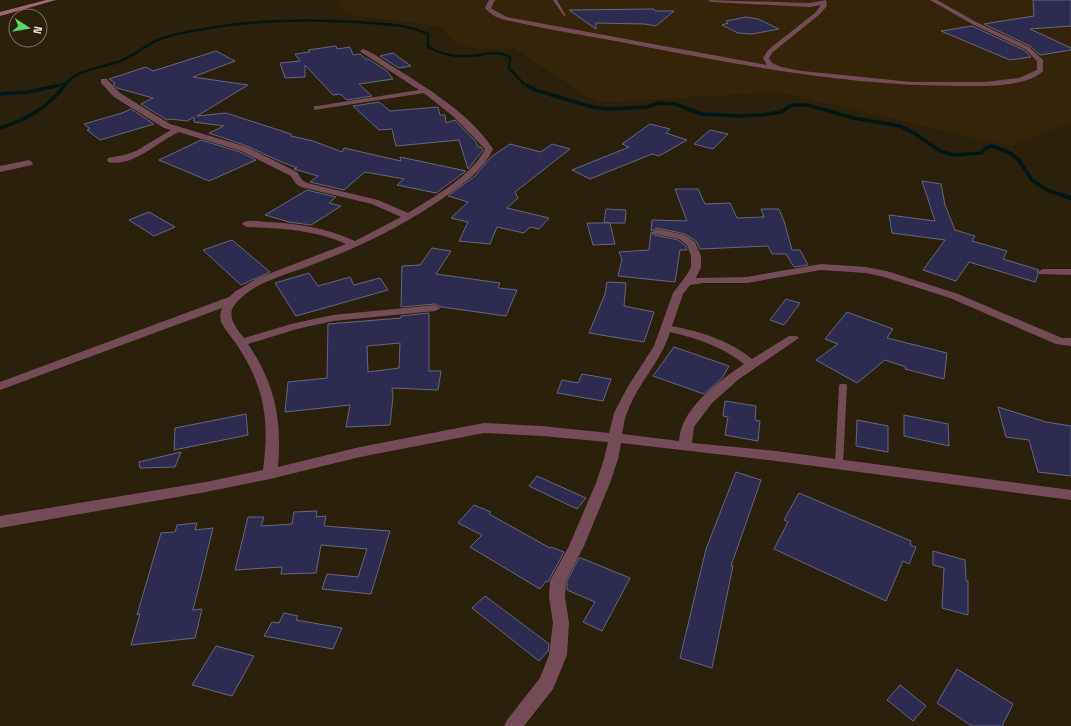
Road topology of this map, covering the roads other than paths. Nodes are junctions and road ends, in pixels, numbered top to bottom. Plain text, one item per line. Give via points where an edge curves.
1 (53, 0) edge
2 (492, 0) edge
3 (555, 0) edge
4 (711, 0) edge
5 (933, 0) edge
6 (823, 1) edge
7 (0, 14) edge
8 (565, 15) dead end
9 (364, 51) dead end
10 (781, 69) junction
11 (104, 81) dead end
12 (426, 92) junction
13 (317, 108) dead end
14 (178, 130) junction
15 (111, 160) dead end
16 (29, 163) dead end
17 (0, 169) edge
18 (407, 216) junction
19 (247, 224) dead end
20 (657, 232) dead end
21 (354, 244) junction
22 (1043, 272) dead end
23 (1071, 272) edge
24 (688, 282) junction
25 (234, 299) junction
26 (435, 308) dead end
27 (666, 328) junction
28 (793, 338) dead end
29 (241, 342) junction
30 (1071, 342) edge
31 (751, 364) junction
32 (0, 386) edge
33 (843, 386) dead end
34 (614, 438) junction
35 (685, 447) junction
36 (839, 464) junction
37 (270, 474) junction
38 (1071, 494) edge
39 (0, 522) edge
40 (513, 726) edge

1 - 7 street
2 - 10 street via 488,8 490,12 509,19
3 - 8 lane
4 - 6 street via 810,5
5 - 10 street via 1027,48 1040,60 1040,71 1021,80 941,85 850,79
6 - 10 street via 824,6 818,13 770,51 766,58 770,64
9 - 12 street
11 - 14 street via 117,95 133,106
12 - 13 street
12 - 18 street via 463,121 490,149 487,156 470,173 446,192
14 - 15 street via 166,134 136,154
14 - 18 street via 207,136 244,149 294,174 304,186 375,202
16 - 17 street
18 - 21 street
19 - 21 street via 279,225 322,232
20 - 24 street via 682,237 691,244 696,256 696,267
21 - 25 street via 258,281
22 - 23 street
24 - 27 street via 678,293
24 - 30 street via 747,280 821,267 866,270 954,296 1060,341
25 - 29 street via 226,310 226,319
25 - 32 street
26 - 29 street via 333,318
27 - 31 street via 708,339 740,355
27 - 34 street via 660,346 620,413
28 - 31 street
29 - 37 street via 266,390 272,414 273,446
31 - 35 street via 707,401 688,427
33 - 36 lane
34 - 35 street
34 - 37 street via 484,428 360,452
34 - 40 street via 611,459 603,483 558,581 557,597 562,623 558,655 547,684
35 - 36 street
36 - 38 street
37 - 39 street

